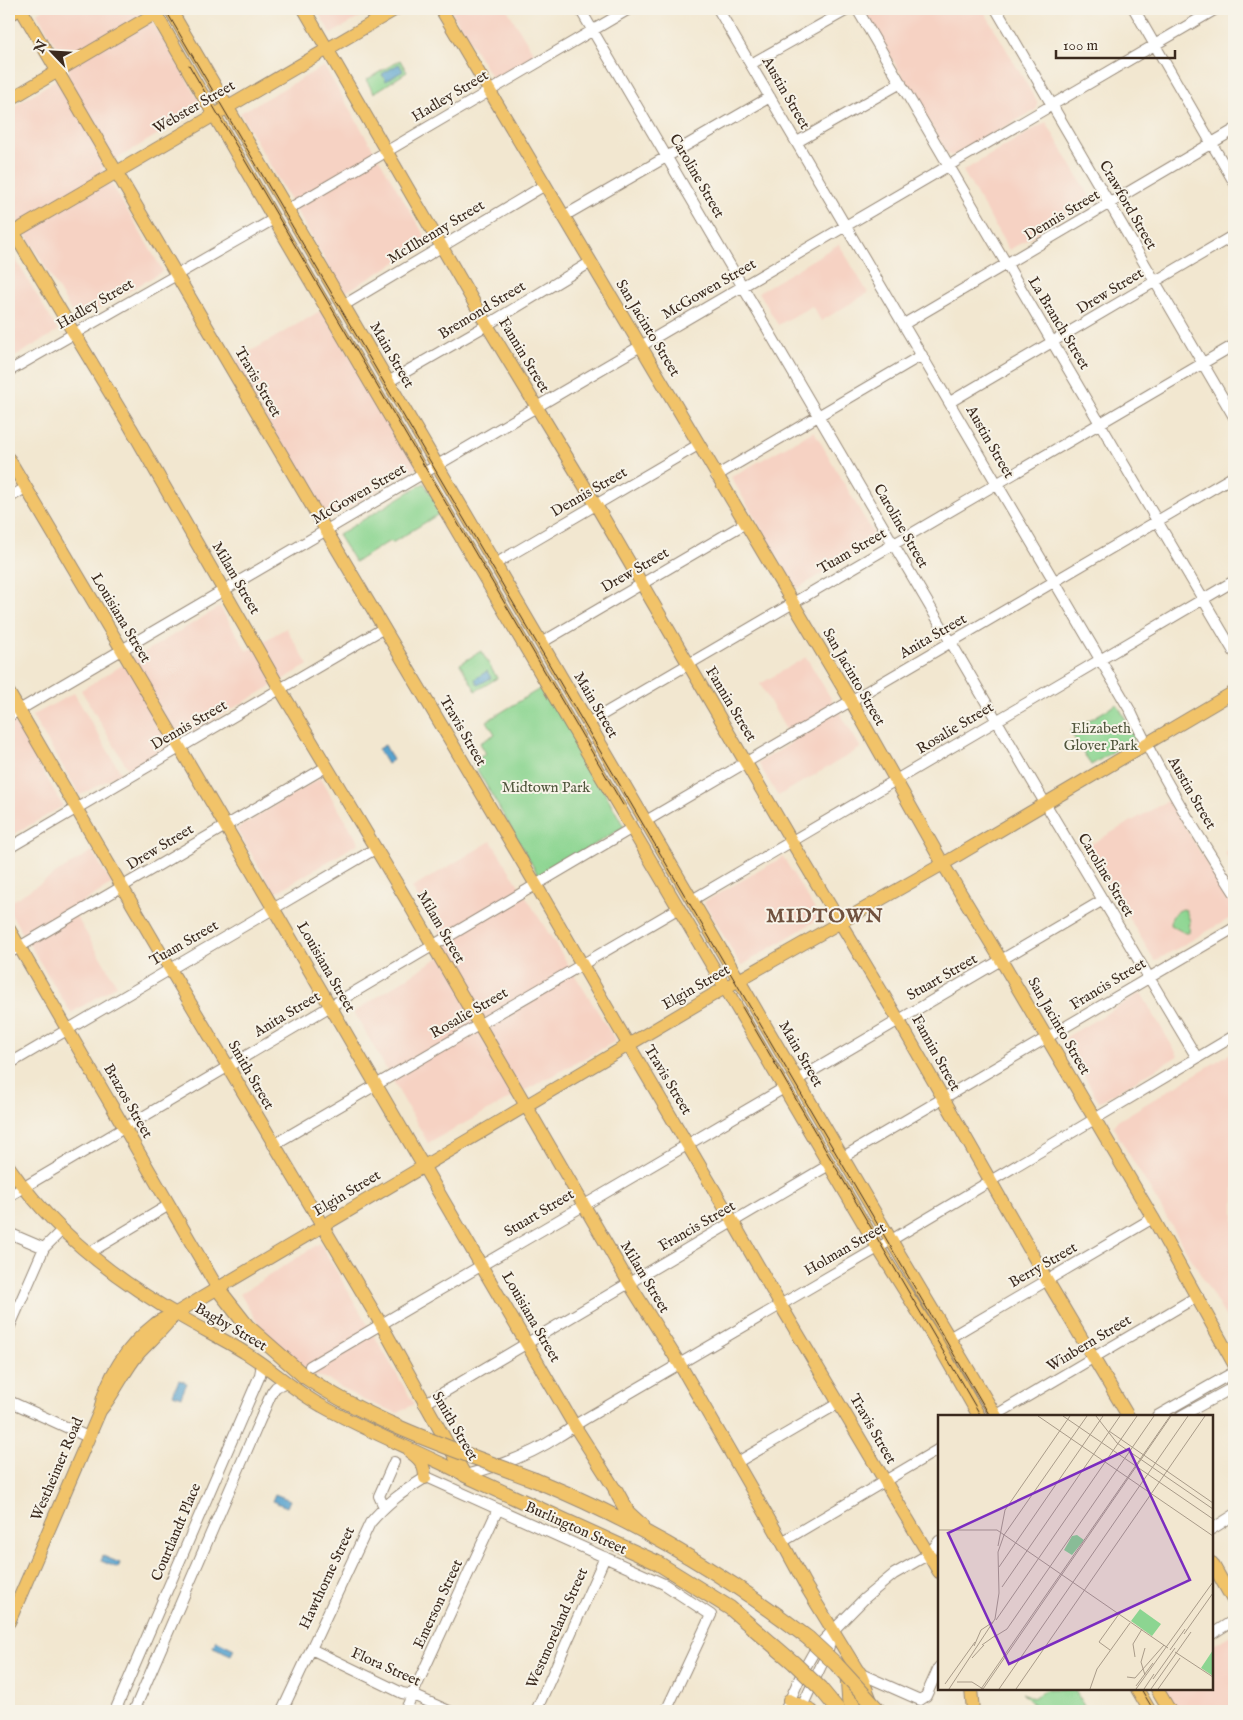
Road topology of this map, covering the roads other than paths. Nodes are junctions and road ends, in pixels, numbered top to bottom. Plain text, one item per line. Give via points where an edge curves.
1 (18, 9) edge
2 (21, 9) edge
3 (170, 9) edge
4 (304, 9) edge
5 (396, 9) edge
6 (441, 9) edge
7 (580, 9) edge
8 (629, 9) edge
9 (718, 9) edge
10 (848, 9) edge
11 (857, 9) edge
12 (996, 9) edge
13 (1134, 9) edge
14 (1216, 9) edge
15 (157, 10) edge
16 (9, 14) edge
17 (593, 30) junction
18 (1154, 45) junction
19 (328, 49) junction
20 (751, 64) junction
21 (58, 71) junction
22 (901, 83) junction
23 (489, 91) junction
24 (770, 97) junction
25 (9, 100) edge
26 (1053, 105) junction
27 (227, 106) junction
28 (213, 114) junction
29 (1234, 130) edge
30 (797, 142) junction
31 (1212, 144) junction
32 (387, 151) junction
33 (668, 157) junction
34 (949, 166) junction
35 (116, 172) junction
36 (1234, 182) edge
37 (545, 185) junction
38 (1110, 204) junction
39 (287, 210) junction
40 (564, 216) junction
41 (274, 219) junction
42 (847, 226) junction
43 (10, 231) edge
44 (1234, 235) edge
45 (442, 246) junction
46 (590, 262) junction
47 (1007, 265) junction
48 (177, 274) junction
49 (1155, 282) junction
50 (743, 286) junction
51 (344, 305) junction
52 (904, 324) junction
53 (487, 325) junction
54 (74, 333) junction
55 (1053, 342) junction
56 (1234, 346) edge
57 (641, 347) junction
58 (922, 356) junction
59 (1204, 363) junction
60 (9, 371) edge
61 (388, 382) junction
62 (950, 402) junction
63 (537, 407) junction
64 (819, 416) junction
65 (1234, 417) edge
66 (1100, 424) junction
67 (698, 445) junction
68 (9, 459) edge
69 (437, 466) junction
70 (424, 474) junction
71 (716, 476) junction
72 (1234, 476) edge
73 (997, 484) junction
74 (26, 488) junction
75 (9, 498) edge
76 (596, 505) junction
77 (1159, 521) junction
78 (744, 524) junction
79 (327, 530) junction
80 (894, 544) junction
81 (495, 564) junction
82 (1054, 582) junction
83 (1234, 582) edge
84 (641, 583) junction
85 (224, 590) junction
86 (1204, 599) junction
87 (792, 604) junction
88 (384, 628) junction
89 (952, 642) junction
90 (541, 643) junction
91 (121, 651) junction
92 (1234, 652) edge
93 (1100, 660) junction
94 (688, 664) junction
95 (280, 689) junction
96 (1234, 692) edge
97 (9, 693) edge
98 (850, 702) junction
99 (14, 713) edge
100 (997, 720) junction
101 (588, 723) junction
102 (1145, 743) junction
103 (180, 748) junction
104 (747, 762) junction
105 (326, 767) junction
106 (894, 781) junction
107 (1045, 803) junction
108 (76, 809) junction
109 (646, 821) junction
110 (224, 826) junction
111 (632, 828) junction
112 (792, 842) junction
113 (9, 848) edge
114 (375, 849) junction
115 (942, 864) junction
116 (536, 885) junction
117 (122, 887) junction
118 (1234, 892) edge
119 (692, 900) junction
120 (1103, 900) junction
121 (679, 908) junction
122 (273, 909) junction
123 (840, 922) junction
124 (1234, 928) edge
125 (9, 929) edge
126 (432, 946) junction
127 (14, 950) edge
128 (1001, 960) junction
129 (582, 965) junction
130 (170, 969) junction
131 (1149, 977) junction
132 (739, 980) junction
133 (726, 988) junction
134 (329, 1007) junction
135 (898, 1019) junction
136 (479, 1025) junction
137 (69, 1030) junction
138 (1234, 1036) edge
139 (1047, 1037) junction
140 (628, 1046) junction
141 (1196, 1058) junction
142 (9, 1064) edge
143 (228, 1066) junction
144 (797, 1080) junction
145 (376, 1085) junction
146 (784, 1088) junction
147 (942, 1098) junction
148 (526, 1106) junction
149 (1094, 1119) junction
150 (125, 1128) junction
151 (688, 1144) junction
152 (273, 1145) junction
153 (843, 1157) junction
154 (829, 1165) junction
155 (9, 1167) edge
156 (423, 1167) junction
157 (990, 1180) junction
158 (23, 1188) junction
159 (9, 1196) edge
160 (584, 1204) junction
161 (169, 1205) junction
162 (1153, 1218) junction
163 (733, 1222) junction
164 (322, 1226) junction
165 (62, 1230) junction
166 (9, 1232) edge
167 (891, 1240) junction
168 (44, 1248) junction
169 (878, 1248) junction
170 (89, 1253) junction
171 (482, 1265) junction
172 (1047, 1280) junction
173 (629, 1283) junction
174 (218, 1288) junction
175 (1198, 1296) junction
176 (780, 1304) junction
177 (176, 1314) junction
178 (380, 1324) junction
179 (9, 1328) edge
180 (949, 1338) junction
181 (527, 1343) junction
182 (1094, 1358) junction
183 (679, 1363) junction
184 (262, 1364) junction
185 (1234, 1364) edge
186 (307, 1371) junction
187 (1234, 1372) edge
188 (286, 1382) junction
189 (1234, 1388) edge
190 (9, 1401) edge
191 (839, 1402) junction
192 (424, 1404) junction
193 (247, 1405) junction
194 (264, 1412) junction
195 (978, 1415) edge
196 (995, 1415) edge
197 (998, 1415) edge
198 (1127, 1415) edge
199 (1159, 1415) edge
200 (1183, 1415) edge
201 (574, 1425) junction
202 (88, 1437) junction
203 (403, 1446) junction
204 (938, 1450) edge
205 (394, 1462) dead end
206 (736, 1463) junction
207 (465, 1475) junction
208 (424, 1478) junction
209 (885, 1481) junction
210 (616, 1491) joint
211 (207, 1497) junction
212 (224, 1504) junction
213 (384, 1507) junction
214 (498, 1509) junction
215 (1234, 1516) edge
216 (1213, 1528) edge
217 (650, 1534) junction
218 (782, 1542) junction
219 (934, 1553) edge
220 (605, 1557) junction
221 (1213, 1565) edge
222 (938, 1568) edge
223 (165, 1596) junction
224 (1234, 1602) edge
225 (181, 1603) junction
226 (1234, 1620) edge
227 (9, 1622) edge
228 (833, 1632) junction
229 (1213, 1633) edge
230 (844, 1647) junction
231 (311, 1649) junction
232 (938, 1669) edge
233 (859, 1673) junction
234 (971, 1690) edge
235 (1138, 1690) edge
236 (1157, 1690) edge
237 (123, 1692) junction
238 (413, 1695) junction
239 (140, 1699) junction
240 (787, 1706) edge
241 (804, 1710) edge
242 (114, 1711) edge
243 (134, 1711) edge
244 (282, 1711) edge
245 (405, 1711) edge
246 (449, 1711) edge
247 (536, 1711) edge
248 (666, 1711) edge
249 (838, 1711) edge
250 (849, 1711) edge
251 (860, 1711) edge
252 (874, 1711) edge
253 (880, 1711) edge
254 (973, 1711) edge
255 (1150, 1711) edge
256 (1170, 1711) edge

1 - 16 highway
2 - 21 main road, Travis Street
3 - 27 main road, Main Street
4 - 19 main road, Fannin Street
5 - 19 main road, Webster Street
6 - 23 main road, San Jacinto Street
7 - 17 street, Caroline Street
8 - 17 street, Hadley Street
9 - 20 street, Austin Street
10 - 20 street
11 - 22 street, La Branch Street
12 - 26 street, Crawford Street
13 - 18 street
14 - 18 street, McGowen Street
15 - 21 main road
15 - 28 main road, Main Street
17 - 23 street, Hadley Street
17 - 33 street, Caroline Street
18 - 26 street, McGowen Street
18 - 31 street
19 - 27 main road, Webster Street
19 - 32 main road, Fannin Street
20 - 24 street, Austin Street
21 - 25 main road
21 - 35 main road, Travis Street
22 - 30 street
22 - 34 street, La Branch Street
23 - 32 street, Hadley Street
23 - 37 main road, San Jacinto Street
24 - 30 street, Austin Street
24 - 33 street
26 - 34 street, McGowen Street
26 - 38 street, Crawford Street
27 - 28 main road, Webster Street
27 - 39 main road, Main Street
28 - 35 main road, Webster Street
28 - 41 main road, Main Street
29 - 31 street, Dennis Street
30 - 42 street, Austin Street
31 - 36 street
31 - 38 street, Dennis Street
32 - 39 street, Hadley Street
32 - 45 main road, Fannin Street
33 - 40 street
33 - 50 street, Caroline Street
34 - 42 street, McGowen Street
34 - 47 street, La Branch Street
35 - 43 main road, Webster Street
35 - 48 main road, Travis Street
37 - 40 main road, San Jacinto Street
37 - 45 street, McIlhenny Street
38 - 47 street, Dennis Street
38 - 49 street, Crawford Street
39 - 51 main road, Main Street
40 - 46 main road, San Jacinto Street
41 - 48 street, Hadley Street
41 - 70 main road, Main Street
42 - 50 street, McGowen Street
42 - 52 street, Austin Street
43 - 54 main road, Milam Street
44 - 49 street, Drew Street
45 - 51 street, McIlhenny Street
45 - 53 main road, Fannin Street
46 - 53 street, Bremond Street
46 - 57 main road, San Jacinto Street
47 - 52 street, Dennis Street
47 - 55 street, La Branch Street
48 - 54 street, Hadley Street
48 - 79 main road, Travis Street
49 - 55 street, Drew Street
49 - 59 street, Crawford Street
50 - 57 street, McGowen Street
50 - 64 street, Caroline Street
51 - 61 main road, Main Street
52 - 58 street, Austin Street
53 - 61 street, Bremond Street
53 - 63 main road, Fannin Street
54 - 60 street, Hadley Street
54 - 85 main road, Milam Street
55 - 62 street, Drew Street
55 - 66 street, La Branch Street
56 - 59 street, Tuam Street
57 - 63 street, McGowen Street
57 - 67 main road, San Jacinto Street
58 - 62 street, Austin Street
58 - 64 street
59 - 65 street, Crawford Street
59 - 66 street, Tuam Street
61 - 69 main road, Main Street
62 - 73 street, Austin Street
63 - 69 street, McGowen Street
63 - 76 main road, Fannin Street
64 - 71 street
64 - 80 street, Caroline Street
66 - 73 street, Tuam Street
66 - 77 street, La Branch Street
67 - 71 main road, San Jacinto Street
67 - 76 street, Dennis Street
68 - 74 main road, Louisiana Street
69 - 70 street, McGowen Street
69 - 81 main road, Main Street
70 - 79 street, McGowen Street
70 - 111 main road, Main Street
71 - 78 main road, San Jacinto Street
72 - 77 street, Anita Street
73 - 80 street, Tuam Street
73 - 82 street, Austin Street
74 - 75 street
74 - 91 main road, Louisiana Street
76 - 81 street, Dennis Street
76 - 84 main road, Fannin Street
77 - 82 street, Anita Street
77 - 86 street, La Branch Street
78 - 84 street, Drew Street
78 - 87 main road, San Jacinto Street
79 - 85 street, McGowen Street
79 - 88 main road, Travis Street
80 - 87 street, Tuam Street
80 - 89 street, Caroline Street
81 - 90 main road, Main Street
82 - 89 street, Anita Street
82 - 93 street, Austin Street
83 - 86 street, Rosalie Street
84 - 90 street, Drew Street
84 - 94 main road, Fannin Street
85 - 91 street, McGowen Street
85 - 95 main road, Milam Street
86 - 92 street, La Branch Street
86 - 93 street, Rosalie Street
87 - 94 street, Tuam Street
87 - 98 main road, San Jacinto Street
88 - 95 street, Dennis Street
88 - 116 main road, Travis Street
89 - 98 street, Anita Street
89 - 100 street, Caroline Street
90 - 101 main road, Main Street
91 - 99 street, McGowen Street
91 - 103 main road, Louisiana Street
93 - 100 street, Rosalie Street
93 - 102 street, Austin Street
94 - 101 street, Tuam Street
94 - 104 main road, Fannin Street
95 - 103 street, Dennis Street
95 - 105 main road, Milam Street
96 - 102 main road, Elgin Street
97 - 99 main road, Smith Street
98 - 104 street, Anita Street
98 - 106 main road, San Jacinto Street
99 - 108 main road, Smith Street
100 - 106 street, Rosalie Street
100 - 107 street, Caroline Street
101 - 109 main road, Main Street
102 - 107 main road, Elgin Street
102 - 118 street, Austin Street
103 - 108 street, Dennis Street
103 - 110 main road, Louisiana Street
104 - 109 street, Anita Street
104 - 112 main road, Fannin Street
105 - 110 street, Drew Street
105 - 114 main road, Milam Street
106 - 112 street, Rosalie Street
106 - 115 main road, San Jacinto Street
107 - 115 main road, Elgin Street
107 - 120 street, Caroline Street
108 - 113 street, Dennis Street
108 - 117 main road, Smith Street
109 - 119 main road, Main Street
110 - 117 street, Drew Street
110 - 122 main road, Louisiana Street
111 - 116 street, Anita Street
111 - 121 main road, Main Street
112 - 119 street, Rosalie Street
112 - 123 main road, Fannin Street
114 - 122 street, Tuam Street
114 - 126 main road, Milam Street
115 - 123 main road, Elgin Street
115 - 128 main road, San Jacinto Street
116 - 126 street, Anita Street
116 - 129 main road, Travis Street
117 - 127 street, Drew Street
117 - 130 main road, Smith Street
119 - 132 main road, Main Street
120 - 128 street, Stuart Street
120 - 131 street, Caroline Street
121 - 129 street, Rosalie Street
121 - 133 main road, Main Street
122 - 130 street, Tuam Street
122 - 134 main road, Louisiana Street
123 - 132 main road, Elgin Street
123 - 135 main road, Fannin Street
124 - 131 street, Francis Street
125 - 127 main road, Brazos Street
126 - 134 street, Anita Street
126 - 136 main road, Milam Street
127 - 137 main road, Brazos Street
128 - 135 street, Stuart Street
128 - 139 main road, San Jacinto Street
129 - 136 street, Rosalie Street
129 - 140 main road, Travis Street
130 - 137 street, Tuam Street
130 - 143 main road, Smith Street
131 - 139 street, Francis Street
131 - 141 street, Caroline Street
132 - 133 main road, Elgin Street
132 - 144 main road, Main Street
133 - 140 main road, Elgin Street
133 - 146 main road, Main Street
134 - 143 street, Anita Street
134 - 145 main road, Louisiana Street
135 - 144 street, Stuart Street
135 - 147 main road, Fannin Street
136 - 145 street, Rosalie Street
136 - 148 main road, Milam Street
137 - 142 street, Tuam Street
137 - 150 main road, Brazos Street
138 - 141 street, Holman Street
139 - 147 street, Francis Street
139 - 149 main road, San Jacinto Street
140 - 148 main road, Elgin Street
140 - 151 main road, Travis Street
141 - 149 street, Holman Street
143 - 150 street, Anita Street
143 - 152 main road, Smith Street
144 - 153 main road, Main Street
145 - 152 street, Rosalie Street
145 - 156 main road, Louisiana Street
146 - 151 street, Stuart Street
146 - 154 main road, Main Street
147 - 153 street, Francis Street
147 - 157 main road, Fannin Street
148 - 156 main road, Elgin Street
148 - 160 main road, Milam Street
149 - 157 street, Holman Street
149 - 162 main road, San Jacinto Street
150 - 158 street, Anita Street
150 - 161 main road, Brazos Street
151 - 160 street, Stuart Street
151 - 163 main road, Travis Street
152 - 164 main road, Smith Street
153 - 167 main road, Main Street
154 - 163 street, Francis Street
154 - 169 main road, Main Street
155 - 158 main road, Bagby Street
156 - 164 main road, Elgin Street
156 - 171 main road, Louisiana Street
157 - 167 street, Holman Street
157 - 172 main road, Fannin Street
158 - 159 street, Anita Street
158 - 165 main road, Bagby Street
160 - 171 street, Stuart Street
160 - 173 main road, Milam Street
161 - 170 street
161 - 174 main road, Brazos Street
162 - 172 street, Berry Street
162 - 175 main road, San Jacinto Street
163 - 173 street, Francis Street
163 - 176 main road, Travis Street
164 - 174 main road, Elgin Street
164 - 178 main road, Smith Street
165 - 168 street
165 - 170 main road, Bagby Street
166 - 168 street
167 - 169 street, Holman Street
167 - 180 main road, Main Street
168 - 179 street
169 - 176 street, Holman Street
169 - 195 main road, Main Street
170 - 177 main road, Bagby Street
171 - 178 street, Stuart Street
171 - 181 main road, Louisiana Street
172 - 180 street, Berry Street
172 - 182 main road, Fannin Street
173 - 181 street, Francis Street
173 - 183 main road, Milam Street
174 - 177 main road, Elgin Street
174 - 186 highway via 247,1326
175 - 182 street, Winbern Street
175 - 185 main road, San Jacinto Street
176 - 183 street, Holman Street
176 - 191 main road, Travis Street
177 - 184 main road, Bagby Street
177 - 202 main road, Westheimer Road via 156,1322 133,1344 108,1384
178 - 186 street, Stuart Street
178 - 192 main road, Smith Street
180 - 196 main road, Main Street
181 - 192 street, Francis Street
181 - 201 main road, Louisiana Street
182 - 197 street, Winbern Street
182 - 198 main road, Fannin Street
183 - 201 street, Holman Street
183 - 206 main road, Milam Street
184 - 188 main road, Bagby Street
184 - 193 street, Courtlandt Place
186 - 217 highway, bridge via 327,1391 389,1423 572,1495
187 - 199 street
188 - 194 street via 274,1389
188 - 203 main road, Bagby Street via 321,1406
189 - 200 street
190 - 202 street
191 - 206 street
191 - 209 main road, Travis Street
192 - 207 main road, Smith Street
193 - 194 street
193 - 211 street, Courtlandt Place
194 - 212 street
201 - 207 street, Holman Street via 530,1452 487,1470
201 - 210 main road, Louisiana Street
202 - 227 main road, Westheimer Road
203 - 207 main road, Bagby Street
203 - 208 main road via 421,1461
204 - 209 street
205 - 213 street via 379,1496
206 - 218 main road, Milam Street
207 - 249 highway, bridge via 656,1562 730,1608 794,1663
208 - 213 street, Hawthorne Street
208 - 214 street, Burlington Street
209 - 218 street
209 - 219 main road, Travis Street
210 - 217 highway via 628,1513
211 - 212 street
211 - 223 street, Courtlandt Place
212 - 225 street
213 - 231 street, Hawthorne Street via 359,1543
214 - 220 street, Burlington Street
214 - 238 street, Emerson Street
215 - 216 street
217 - 253 highway, bridge via 780,1616 842,1670
218 - 228 main road, Milam Street
219 - 222 main road, Travis Street
219 - 228 street via 894,1574
220 - 247 street, Westmoreland Street
220 - 248 street, Burlington Street via 664,1584 711,1615
221 - 224 main road
223 - 225 street
223 - 237 street, Courtlandt Place
225 - 239 street
226 - 229 street
228 - 230 main road, Milam Street
228 - 240 street via 816,1648
228 - 241 street
230 - 233 main road, Milam Street
230 - 250 main road
231 - 238 street, Flora Street via 402,1693
231 - 244 street, Hawthorne Street
232 - 233 street via 926,1696 920,1700
233 - 251 highway
233 - 252 highway
234 - 254 main road
235 - 255 main road
236 - 256 main road
237 - 239 street
237 - 242 street, Courtlandt Place
238 - 245 street, Emerson Street
238 - 246 street, Flora Street
239 - 243 street
240 - 241 main road

